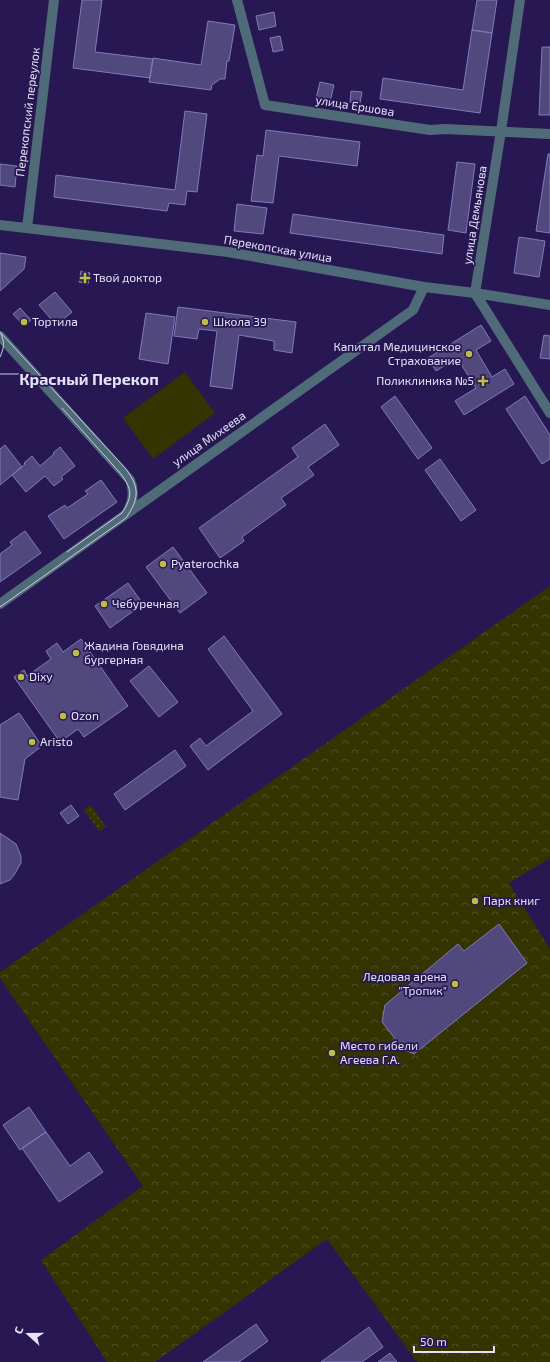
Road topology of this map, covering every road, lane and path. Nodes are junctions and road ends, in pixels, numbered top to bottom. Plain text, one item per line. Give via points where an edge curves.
1 (54, 0) edge
2 (237, 0) edge
3 (520, 0) edge
4 (501, 131) junction
5 (550, 134) edge
6 (0, 225) edge
7 (27, 228) junction
8 (424, 287) junction
9 (475, 294) junction
10 (550, 305) edge
11 (0, 336) edge
12 (550, 413) edge
13 (126, 515) junction
14 (0, 604) edge

1 - 7 street, Перекопский переулок
2 - 4 street, улица Ершова via 264,105 430,130 445,128
3 - 4 street, улица Демьянова
4 - 5 street, улица Ершова
4 - 9 street, улица Демьянова
6 - 7 street, Перекопская улица
7 - 8 street, Перекопская улица via 228,252
8 - 9 street, Перекопская улица
8 - 13 street, улица Михеева via 413,310
9 - 10 street, Перекопская улица
9 - 12 street
11 - 13 street via 130,480 132,501
13 - 14 street, улица Михеева

